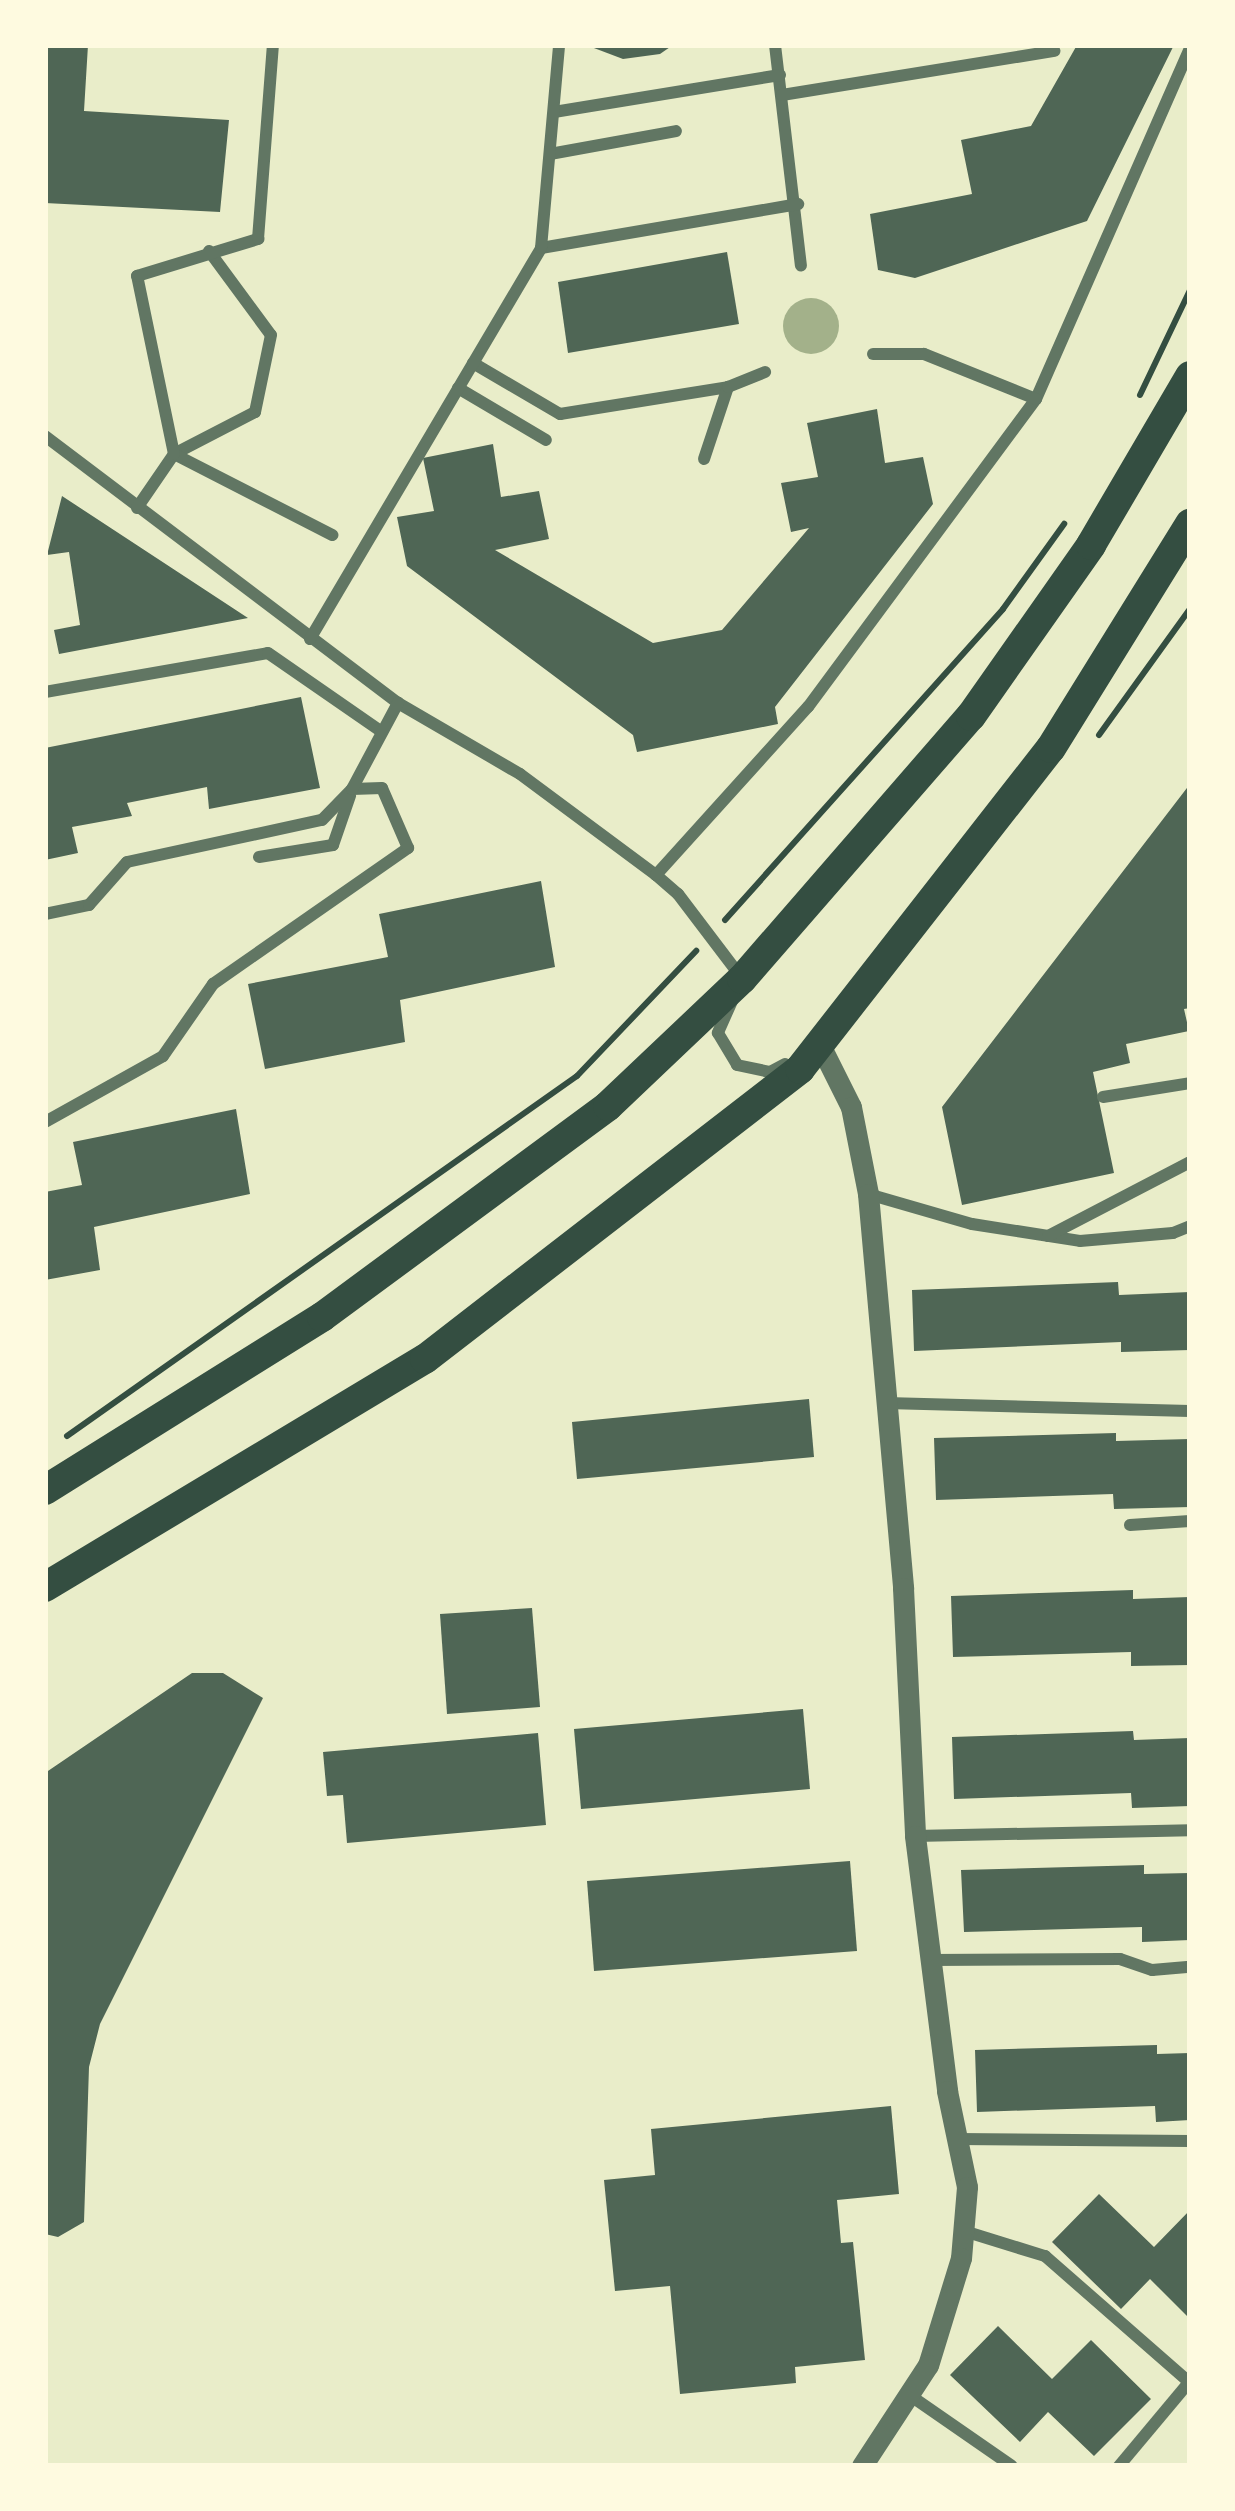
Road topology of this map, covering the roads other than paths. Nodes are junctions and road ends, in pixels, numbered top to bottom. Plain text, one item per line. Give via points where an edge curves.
1 (272, 45) edge
2 (559, 45) edge
3 (776, 45) edge
4 (1190, 49) edge
5 (1054, 51) dead end
6 (780, 75) junction
7 (782, 94) junction
8 (554, 112) junction
9 (676, 131) dead end
10 (550, 154) junction
11 (798, 204) junction
12 (541, 248) junction
13 (209, 251) junction
14 (801, 265) dead end
15 (873, 354) dead end
16 (473, 363) junction
17 (765, 371) dead end
18 (1190, 376) edge
19 (728, 387) junction
20 (458, 388) junction
21 (1036, 399) junction
22 (45, 436) edge
23 (546, 440) dead end
24 (174, 454) junction
25 (704, 459) dead end
26 (137, 508) junction
27 (1190, 524) edge
28 (332, 535) dead end
29 (310, 639) junction
30 (45, 692) edge
31 (398, 703) junction
32 (379, 730) junction
33 (352, 789) junction
34 (259, 857) dead end
35 (656, 875) junction
36 (45, 914) edge
37 (742, 979) junction
38 (820, 1045) junction
39 (1190, 1083) edge
40 (1103, 1097) dead end
41 (45, 1122) edge
42 (1190, 1162) edge
43 (868, 1194) junction
44 (1190, 1226) edge
45 (1047, 1236) junction
46 (886, 1403) junction
47 (1190, 1411) edge
48 (45, 1490) edge
49 (1190, 1521) edge
50 (1130, 1525) dead end
51 (45, 1587) edge
52 (1190, 1830) edge
53 (915, 1836) junction
54 (930, 1960) junction
55 (1190, 1967) edge
56 (957, 2139) junction
57 (1190, 2141) edge
58 (964, 2231) junction
59 (1190, 2382) edge
60 (908, 2394) junction
61 (862, 2466) edge
62 (1012, 2466) edge
63 (1119, 2466) edge

1 - 13 street via 258,239
2 - 8 street
3 - 6 street
4 - 21 street
5 - 7 street
6 - 7 street
6 - 8 street
7 - 11 street
8 - 10 street
9 - 10 street
10 - 12 street
11 - 12 street
11 - 14 street
12 - 16 street
13 - 24 street via 137,276
13 - 24 street via 271,335 255,412
15 - 21 street via 924,354
16 - 19 street via 560,414
16 - 20 street
17 - 19 street
18 - 37 main road via 1091,545 971,716
19 - 25 street
20 - 23 street
20 - 29 street
21 - 35 street via 808,707
22 - 26 street
24 - 26 street
24 - 28 street
26 - 29 street
27 - 38 main road via 1052,748
29 - 31 street
30 - 32 street via 268,653
31 - 32 street
31 - 35 street via 520,774
32 - 33 street
33 - 34 street via 332,844
33 - 36 street via 322,820 127,862 89,905
33 - 41 street via 382,788 408,848 212,984 163,1056
35 - 37 street
37 - 38 street via 718,1034 736,1065 770,1072
37 - 48 main road via 608,1106 322,1318
38 - 43 street via 851,1106
38 - 51 main road via 800,1070 424,1359
39 - 40 street
42 - 45 street
43 - 45 street
43 - 46 street
44 - 45 street via 1080,1241
46 - 47 street
46 - 53 street
49 - 50 street
52 - 53 street
53 - 54 street
54 - 55 street via 1120,1959 1152,1970
54 - 56 street
56 - 57 street
56 - 58 street via 968,2187
58 - 59 street via 1045,2256
58 - 60 street via 928,2365
59 - 63 street
60 - 61 street
60 - 62 street

